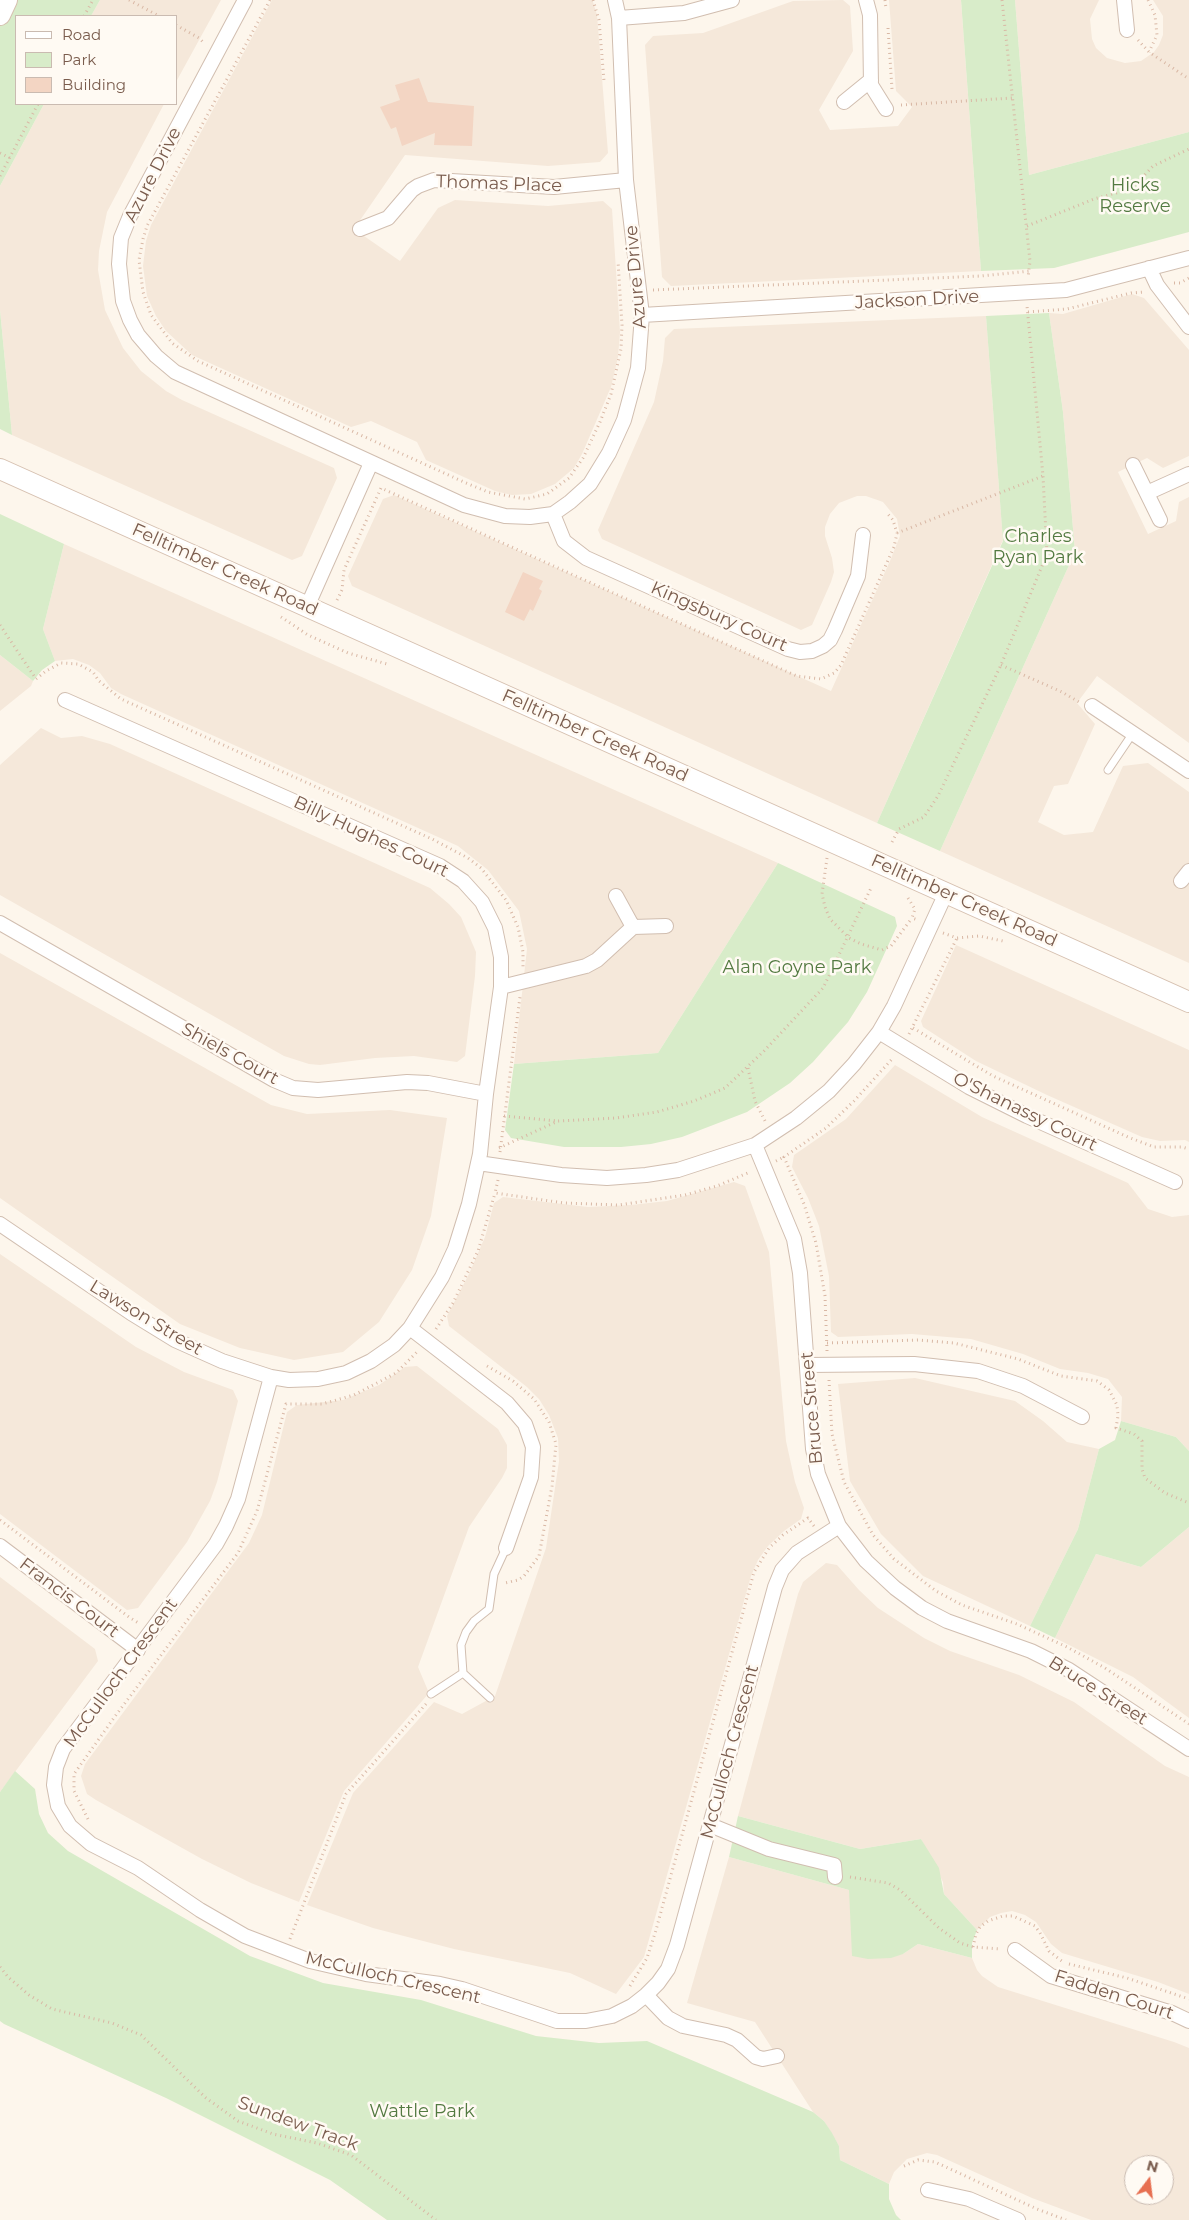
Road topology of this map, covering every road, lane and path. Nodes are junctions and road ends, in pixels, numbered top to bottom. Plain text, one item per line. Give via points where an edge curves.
1 (7, 0) edge
2 (92, 0) edge
3 (129, 0) edge
4 (245, 0) edge
5 (270, 0) edge
6 (593, 0) edge
7 (614, 0) edge
8 (732, 0) edge
9 (866, 0) edge
10 (885, 0) edge
11 (1002, 0) edge
12 (1124, 0) edge
13 (1148, 0) edge
14 (886, 10) dead end
15 (84, 15) edge
16 (157, 15) edge
17 (0, 16) edge
18 (619, 18) junction
19 (887, 19) dead end
20 (178, 26) edge
21 (1127, 30) joint
22 (1149, 52) junction
23 (216, 54) junction
24 (1189, 79) edge
25 (871, 80) junction
26 (604, 83) dead end
27 (1012, 98) junction
28 (844, 102) dead end
29 (37, 105) edge
30 (890, 107) junction
31 (1189, 149) edge
32 (0, 153) edge
33 (10, 158) junction
34 (0, 176) edge
35 (626, 180) junction
36 (1027, 226) junction
37 (360, 230) dead end
38 (618, 256) dead end
39 (1189, 258) edge
40 (1149, 268) junction
41 (1030, 271) junction
42 (1189, 278) edge
43 (1156, 285) junction
44 (639, 292) junction
45 (620, 294) junction
46 (1027, 294) junction
47 (1028, 312) junction
48 (642, 314) junction
49 (1189, 327) edge
50 (371, 463) junction
51 (1133, 465) dead end
52 (0, 470) edge
53 (1189, 474) edge
54 (1043, 476) junction
55 (1147, 493) junction
56 (553, 514) junction
57 (1160, 520) dead end
58 (898, 533) dead end
59 (863, 535) dead end
60 (307, 607) junction
61 (0, 624) edge
62 (1001, 665) junction
63 (65, 700) dead end
64 (1092, 706) joint
65 (1133, 733) junction
66 (1108, 770) dead end
67 (1189, 770) edge
68 (892, 842) dead end
69 (827, 858) dead end
70 (872, 886) dead end
71 (946, 893) junction
72 (616, 896) dead end
73 (912, 918) dead end
74 (0, 923) edge
75 (666, 926) dead end
76 (632, 927) junction
77 (849, 938) junction
78 (523, 982) junction
79 (501, 987) junction
80 (1189, 1002) edge
81 (913, 1028) dead end
82 (879, 1032) junction
83 (748, 1067) junction
84 (486, 1094) junction
85 (484, 1114) junction
86 (505, 1116) junction
87 (558, 1121) junction
88 (772, 1134) junction
89 (754, 1145) junction
90 (499, 1148) junction
91 (1189, 1150) edge
92 (784, 1157) dead end
93 (479, 1159) junction
94 (501, 1166) junction
95 (764, 1166) junction
96 (1175, 1182) dead end
97 (0, 1224) edge
98 (410, 1328) junction
99 (808, 1365) junction
100 (271, 1376) junction
101 (1082, 1417) dead end
102 (1116, 1428) dead end
103 (1189, 1503) edge
104 (0, 1520) edge
105 (839, 1526) junction
106 (0, 1546) edge
107 (506, 1548) joint
108 (151, 1633) junction
109 (167, 1649) dead end
110 (138, 1650) junction
111 (463, 1673) junction
112 (431, 1694) joint
113 (490, 1698) dead end
114 (1189, 1749) edge
115 (710, 1825) junction
116 (835, 1877) joint
117 (290, 1940) dead end
118 (973, 1947) junction
119 (1015, 1950) joint
120 (0, 1967) edge
121 (646, 1995) junction
122 (1189, 1998) edge
123 (1189, 2021) edge
124 (777, 2056) dead end
125 (904, 2166) dead end
126 (928, 2190) dead end
127 (436, 2220) edge
128 (1018, 2220) edge
129 (1066, 2220) edge

1 - 17 main road
2 - 15 path
3 - 16 path
4 - 23 street, Azure Drive
5 - 45 path via 147,226 143,239 139,260 143,292 151,315 172,343 198,361 466,483 494,494 525,499 547,494 569,478 584,458 611,394 621,349
6 - 26 path via 599,20
7 - 18 street, Azure Drive
8 - 18 street via 684,13
9 - 25 street via 870,15
10 - 14 path
11 - 27 path
12 - 21 street
13 - 22 path via 1155,15 1157,36
18 - 35 street, Azure Drive
19 - 30 path
20 - 23 path via 199,38
21 - 22 path
22 - 24 path
23 - 50 street, Azure Drive via 130,216 122,238 119,264 123,301 130,320 156,356 176,372
25 - 28 street
25 - 30 street via 873,91
27 - 30 path
27 - 36 path
29 - 33 path
31 - 36 path via 1154,166 1124,191 1094,199
32 - 33 path
33 - 34 path
35 - 37 street, Thomas Place via 554,187 434,180 414,188 388,218
35 - 44 street, Azure Drive
36 - 41 path
38 - 45 path
39 - 40 street, Jackson Drive
40 - 43 street
40 - 46 street, Jackson Drive via 1066,290
41 - 44 path
41 - 46 path
42 - 43 path via 1180,283
43 - 47 path via 1147,292 1066,309
43 - 49 street
44 - 45 path
44 - 48 street, Azure Drive
46 - 47 path
46 - 48 street, Jackson Drive
47 - 54 path
48 - 56 street, Azure Drive via 638,368 624,420 590,484
50 - 56 street, Azure Drive via 486,512 530,517
50 - 60 street
51 - 55 street
52 - 60 main road, Felltimber Creek Road
53 - 55 street
54 - 58 path
54 - 62 path via 1047,554
55 - 57 street
56 - 59 street, Kingsbury Court via 564,541 586,558 800,652 812,651 830,640 858,576
60 - 71 main road, Felltimber Creek Road
61 - 78 path via 36,679 61,664 78,664 93,672 121,699 460,853 481,868 506,900 518,927 523,952
62 - 64 path
62 - 68 path via 938,796 924,817 899,829
63 - 79 street, Billy Hughes Court via 440,866 463,881 482,902 495,928 501,957
64 - 65 street
65 - 66 lane
65 - 67 street
69 - 77 path via 822,894 825,907 830,919
70 - 77 path
71 - 80 main road, Felltimber Creek Road
71 - 82 street
72 - 76 street
73 - 77 path via 891,946 882,950
74 - 84 street, Shiels Court via 293,1088 318,1090 407,1082
75 - 76 street
76 - 78 street via 597,960 586,966
77 - 83 path via 823,988
78 - 79 street
78 - 86 path
79 - 84 street, Billy Hughes Court
81 - 91 path via 1033,1096 1145,1144
82 - 88 street via 829,1091
82 - 96 street, O'Shanassy Court via 969,1087
83 - 87 path via 725,1088 657,1112
83 - 88 path via 755,1101
84 - 85 street, Billy Hughes Court
85 - 86 path
85 - 93 street, Billy Hughes Court
86 - 87 path
86 - 90 path
87 - 90 path
88 - 89 street
89 - 94 street via 678,1170 646,1176 570,1176
89 - 95 street, Bruce Street
90 - 93 path
90 - 94 path
92 - 95 path
93 - 94 street
93 - 98 street, Lawson Street via 456,1249
94 - 95 path via 495,1193 564,1203 619,1205 685,1196
95 - 99 street, Bruce Street via 794,1239
97 - 100 street, Lawson Street via 131,1314 175,1340 222,1361
98 - 100 street, Lawson Street via 371,1362 346,1373 318,1380
98 - 107 street via 507,1403 524,1424 533,1447 530,1478
99 - 101 street via 914,1364 978,1371 1023,1386
99 - 105 street, Bruce Street via 813,1449 818,1474
100 - 108 street, McCulloch Crescent via 238,1499 226,1526
102 - 103 path via 1134,1434 1142,1441 1142,1468 1149,1482
104 - 108 path
105 - 114 street, Bruce Street via 866,1561 922,1608 948,1621 1031,1651 1069,1670
105 - 115 street, McCulloch Crescent via 797,1553 782,1570
106 - 110 street, Francis Court
107 - 111 lane via 494,1574 489,1609 474,1621 461,1645
108 - 109 path
108 - 110 street, McCulloch Crescent
110 - 121 street, McCulloch Crescent via 63,1749 56,1767 54,1786 58,1806 70,1826 91,1844 138,1868 245,1936 310,1961 366,1974 455,1988 557,2021 586,2021 612,2016
111 - 112 lane
111 - 113 lane
112 - 117 path via 346,1794
115 - 116 street via 769,1849 834,1865
115 - 121 street, McCulloch Crescent via 668,1970
116 - 118 path via 888,1883 909,1897 944,1932
118 - 119 path
118 - 122 path via 980,1927 988,1921 1013,1916 1035,1926 1048,1951 1064,1962
119 - 123 street, Fadden Court via 1051,1976
120 - 127 path, Sundew Track via 29,1995 52,2009 112,2023 141,2035 206,2098 238,2121 351,2155
121 - 124 street via 668,2018 683,2026 726,2035 763,2059
125 - 129 path via 918,2160 935,2162
126 - 128 street via 969,2199

